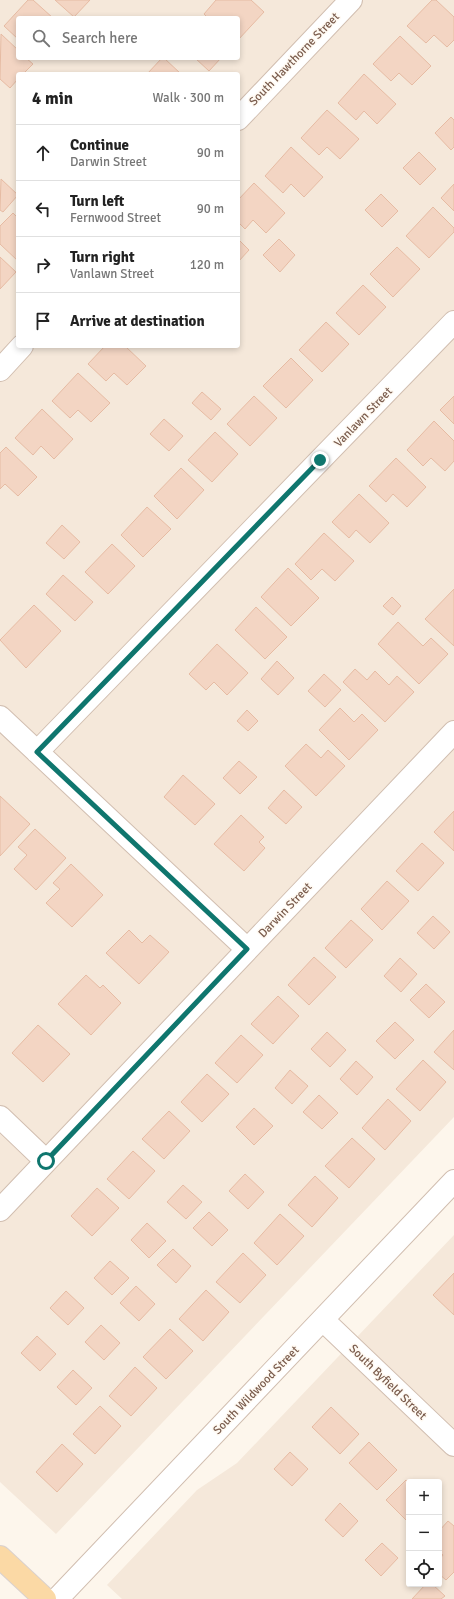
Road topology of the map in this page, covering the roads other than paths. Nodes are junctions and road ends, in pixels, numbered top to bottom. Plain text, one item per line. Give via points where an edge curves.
1 (342, 3) edge
2 (240, 117) edge
3 (454, 322) edge
4 (20, 348) edge
5 (0, 370) edge
6 (0, 717) edge
7 (454, 732) edge
8 (37, 752) junction
9 (247, 949) junction
10 (0, 1117) edge
11 (46, 1161) junction
12 (454, 1181) edge
13 (0, 1210) edge
14 (323, 1320) junction
15 (454, 1445) edge
16 (0, 1557) edge
17 (45, 1599) edge
18 (57, 1599) edge

1 - 2 street, South Hawthorne Street
3 - 8 street, Vanlawn Street
4 - 5 street
6 - 8 street
7 - 9 street, Darwin Street
8 - 9 street
9 - 11 street, Darwin Street
10 - 11 street
11 - 13 street, Darwin Street
12 - 14 street, South Wildwood Street
14 - 15 street, South Byfield Street
14 - 18 street, South Wildwood Street
16 - 17 main road

